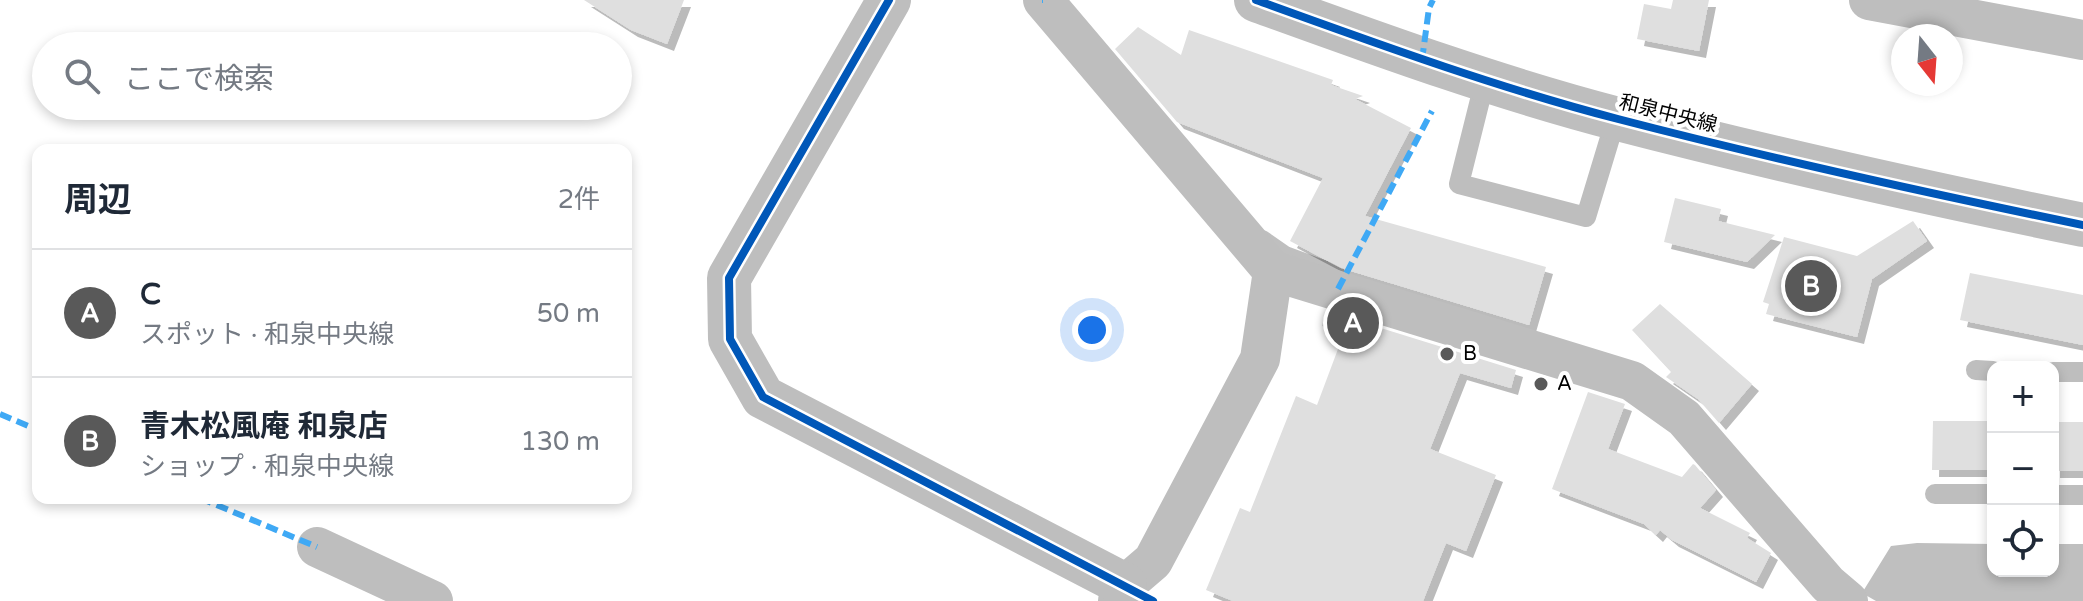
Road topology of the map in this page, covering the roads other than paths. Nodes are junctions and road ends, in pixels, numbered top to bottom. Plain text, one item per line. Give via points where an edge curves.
1 (889, 0) edge
2 (1043, 0) edge
3 (1256, 0) edge
4 (1869, 0) edge
5 (1931, 6) edge
6 (2083, 40) edge
7 (1485, 80) junction
8 (1616, 118) junction
9 (2083, 225) edge
10 (1273, 271) junction
11 (2059, 372) edge
12 (2083, 372) edge
13 (1935, 494) dead end
14 (1987, 494) edge
15 (2059, 495) edge
16 (2083, 495) edge
17 (317, 547) dead end
18 (1832, 595) edge
19 (1132, 596) edge
20 (433, 601) edge

1 - 19 street via 729,278 730,339 763,397
2 - 10 street
3 - 7 street, 和泉中央線
4 - 5 street
5 - 6 street
7 - 8 street, 和泉中央線
7 - 8 lane via 1459,184 1586,217
8 - 9 street, 和泉中央線
10 - 18 street via 1632,381 1684,418
10 - 19 street via 1260,359
11 - 12 lane
13 - 14 lane
15 - 16 lane
17 - 20 street

